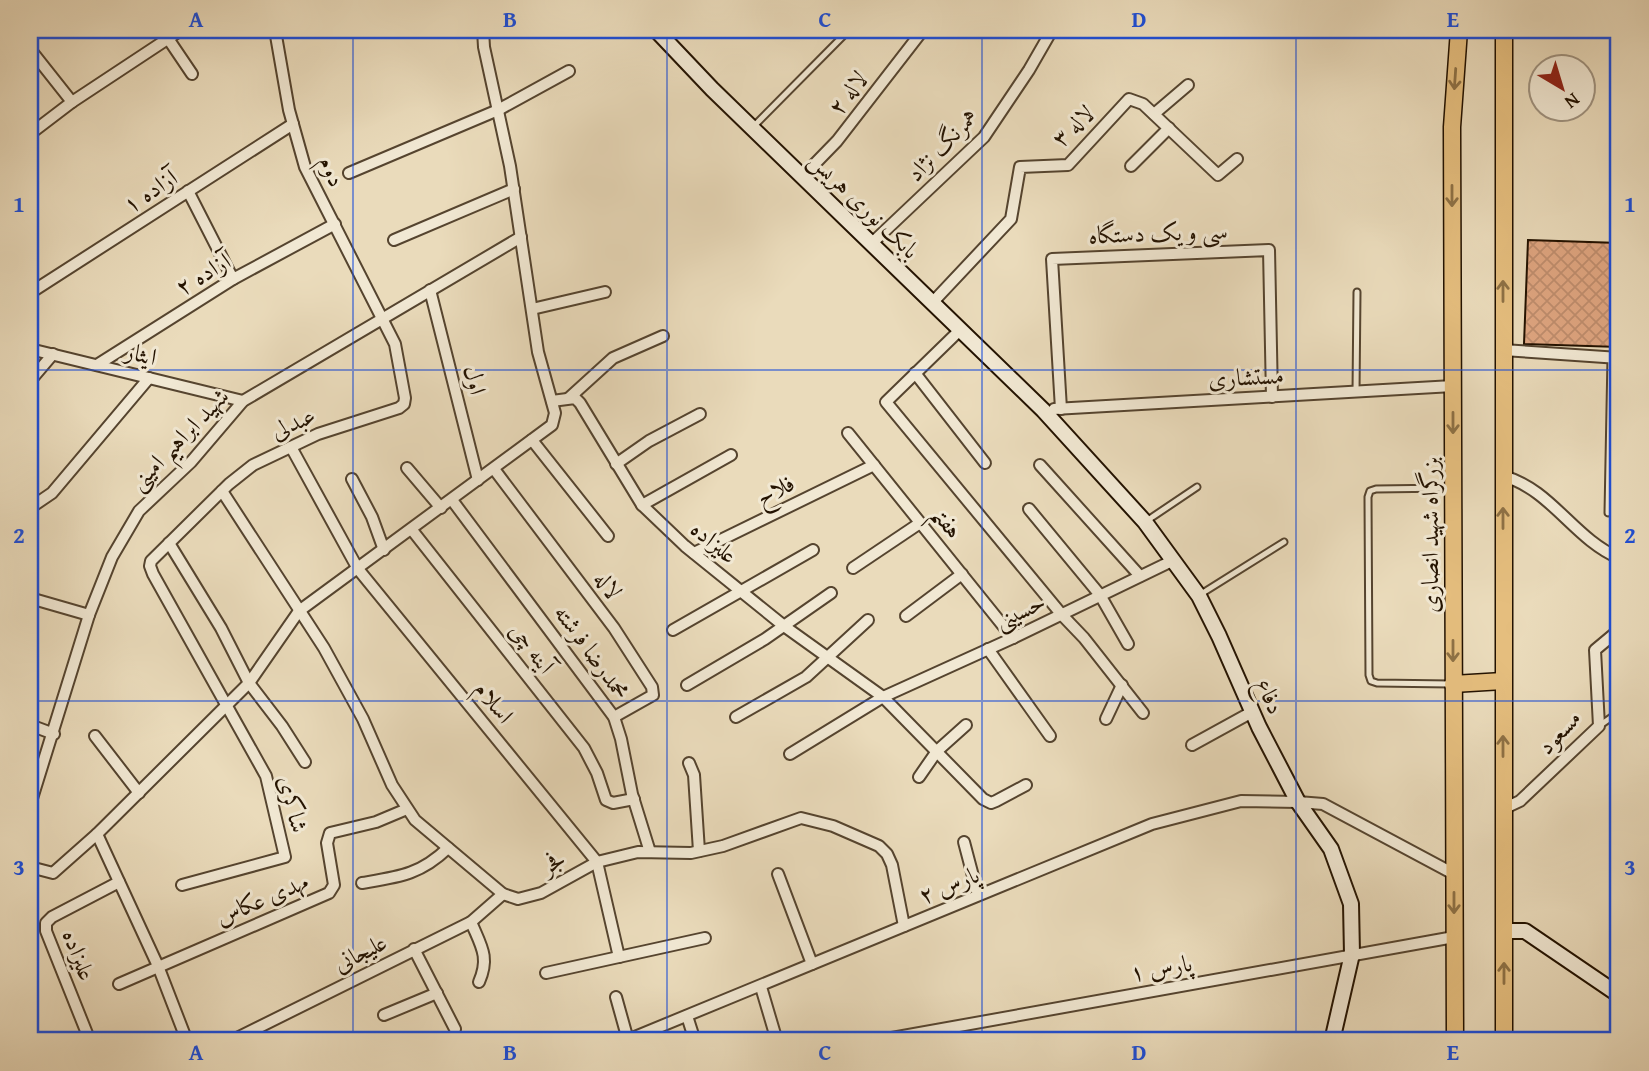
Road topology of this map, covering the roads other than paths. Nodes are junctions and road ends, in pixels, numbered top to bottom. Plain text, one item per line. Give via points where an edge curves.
1 (181, 30) edge
2 (275, 30) edge
3 (483, 30) edge
4 (849, 30) edge
5 (923, 30) edge
6 (1052, 30) edge
7 (1459, 30) edge
8 (1504, 30) edge
9 (660, 31) edge
10 (167, 37) junction
11 (30, 49) edge
12 (569, 71) dead end
13 (192, 74) dead end
14 (1188, 85) dead end
15 (72, 102) junction
16 (498, 110) junction
17 (1154, 114) junction
18 (293, 124) junction
19 (751, 128) junction
20 (1169, 128) junction
21 (30, 134) edge
22 (1237, 159) dead end
23 (1130, 166) dead end
24 (349, 173) dead end
25 (802, 177) junction
26 (514, 189) junction
27 (188, 191) junction
28 (335, 224) junction
29 (521, 237) junction
30 (394, 240) dead end
31 (871, 244) junction
32 (233, 279) junction
33 (430, 290) junction
34 (605, 292) dead end
35 (1357, 292) dead end
36 (30, 293) edge
37 (932, 303) junction
38 (532, 309) junction
39 (383, 318) junction
40 (960, 330) junction
41 (663, 336) dead end
42 (30, 349) edge
43 (1503, 350) junction
44 (53, 354) junction
45 (1615, 357) edge
46 (97, 365) junction
47 (915, 373) junction
48 (149, 378) junction
49 (30, 381) edge
50 (1453, 386) junction
51 (1356, 392) junction
52 (1272, 397) junction
53 (569, 398) junction
54 (243, 401) junction
55 (552, 401) junction
56 (1061, 409) junction
57 (1043, 410) junction
58 (700, 414) dead end
59 (848, 433) dead end
60 (532, 440) junction
61 (291, 447) junction
62 (731, 455) dead end
63 (985, 463) dead end
64 (616, 464) junction
65 (874, 464) junction
66 (1040, 465) dead end
67 (407, 468) dead end
68 (494, 469) junction
69 (1503, 475) junction
70 (352, 479) dead end
71 (478, 480) junction
72 (1197, 486) dead end
73 (1453, 488) junction
74 (222, 491) junction
75 (452, 500) junction
76 (642, 505) junction
77 (30, 508) edge
78 (441, 508) junction
79 (1029, 509) dead end
80 (1608, 513) dead end
81 (1144, 522) junction
82 (920, 523) junction
83 (412, 530) junction
84 (608, 536) dead end
85 (1284, 542) dead end
86 (169, 543) junction
87 (384, 550) junction
88 (813, 550) dead end
89 (694, 553) junction
90 (1619, 558) edge
91 (1174, 560) junction
92 (853, 568) dead end
93 (358, 569) junction
94 (961, 574) junction
95 (1140, 576) junction
96 (741, 591) junction
97 (831, 593) dead end
98 (1100, 595) junction
99 (1199, 596) junction
100 (30, 598) edge
101 (299, 611) junction
102 (89, 615) junction
103 (906, 615) dead end
104 (1062, 615) junction
105 (868, 620) dead end
106 (784, 626) junction
107 (673, 630) dead end
108 (1619, 630) edge
109 (1013, 638) junction
110 (1128, 644) dead end
111 (988, 649) junction
112 (828, 659) junction
113 (1503, 681) junction
114 (249, 682) junction
115 (1453, 684) junction
116 (687, 685) dead end
117 (1122, 685) junction
118 (883, 697) junction
119 (227, 706) junction
120 (892, 706) junction
121 (1252, 712) junction
122 (1619, 712) edge
123 (1143, 713) dead end
124 (614, 717) junction
125 (736, 717) dead end
126 (1106, 719) dead end
127 (910, 724) dead end
128 (30, 725) edge
129 (966, 725) dead end
130 (1600, 726) junction
131 (54, 734) junction
132 (95, 736) dead end
133 (1050, 736) dead end
134 (1192, 745) dead end
135 (937, 751) junction
136 (790, 754) dead end
137 (305, 762) dead end
138 (689, 763) dead end
139 (919, 777) dead end
140 (1026, 785) dead end
141 (139, 793) junction
142 (634, 799) junction
143 (1298, 802) junction
144 (30, 806) edge
145 (407, 809) junction
146 (1503, 809) junction
147 (97, 834) junction
148 (964, 842) dead end
149 (448, 848) junction
150 (699, 851) junction
151 (650, 852) junction
152 (597, 862) junction
153 (30, 867) edge
154 (778, 874) dead end
155 (1454, 874) junction
156 (119, 882) junction
157 (362, 883) dead end
158 (182, 885) dead end
159 (503, 894) junction
160 (978, 895) junction
161 (471, 922) junction
162 (904, 926) junction
163 (1504, 930) junction
164 (1454, 937) junction
165 (705, 938) dead end
166 (415, 949) junction
167 (1352, 954) junction
168 (619, 957) junction
169 (812, 964) junction
170 (158, 966) junction
171 (547, 973) dead end
172 (479, 982) dead end
173 (119, 984) dead end
174 (761, 986) junction
175 (437, 993) junction
176 (1619, 995) edge
177 (616, 997) dead end
178 (384, 1016) dead end
179 (687, 1016) junction
180 (455, 1029) dead end
181 (90, 1041) edge
182 (187, 1041) edge
183 (231, 1041) edge
184 (626, 1041) edge
185 (695, 1041) edge
186 (777, 1041) edge
187 (876, 1041) edge
188 (1332, 1041) edge
189 (1455, 1041) edge
190 (1504, 1041) edge

1 - 10 street
2 - 18 street, دوم
3 - 16 street
4 - 19 lane
5 - 25 street, لاله ۲ via 837,141
6 - 31 street, همرنگ نژاد via 984,137
7 -> 50 main road, بزرگراه شهید انصاری via 1452,127
43 -> 8 main road
9 - 19 main road, بابک نوری هریس
10 - 13 street
10 - 15 street
11 - 15 street
12 - 16 street
14 - 17 street
15 - 21 street
16 - 24 street
16 - 26 street
17 - 20 street, لاله ۳
17 - 37 street, لاله ۳ via 1129,99 1068,165 1020,167 1011,219
18 - 27 street, آزاده ۱
18 - 28 street, دوم via 306,167
19 - 25 main road, بابک نوری هریس
20 - 22 street, لاله ۳ via 1218,175
20 - 23 street
25 - 31 main road, بابک نوری هریس
26 - 29 street
26 - 30 street
27 - 32 street
27 - 36 street, آزاده ۱
28 - 32 street, آزاده ۲
28 - 39 street, دوم
29 - 33 street, شهید ابراهیم امینی
29 - 38 street
31 - 37 main road, بابک نوری هریس
32 - 46 street, آزاده ۲
33 - 39 street, شهید ابراهیم امینی
33 - 71 street, اول
34 - 38 street
35 - 51 lane
37 - 40 main road, بابک نوری هریس
38 - 55 street
39 - 54 street, شهید ابراهیم امینی
39 - 61 street, عبدلی via 395,344 404,404
40 - 47 street
40 - 57 main road, بابک نوری هریس
41 - 53 street via 613,358
42 - 44 street, ایثار
43 - 45 street
43 - 69 main road
44 - 46 street, ایثار
44 - 49 street
45 - 80 lane
46 - 48 street, ایثار
47 - 63 street
47 - 104 street via 886,402
48 - 54 street, ایثار
48 - 77 street via 52,493
50 - 51 street, مستشاری
50 -> 73 main road, بزرگراه شهید انصاری
51 - 52 street, مستشاری
52 - 56 street, مستشاری
52 - 56 street, سی و یک دستگاه via 1269,250 1052,259
53 - 55 street
53 - 64 street, علیزاده via 580,402
54 - 102 street, شهید ابراهیم امینی via 139,511 111,557
55 - 60 street via 552,425
56 - 57 street, مستشاری
57 - 81 main road, دفاع
58 - 64 street
59 - 65 street, هفتم
60 - 68 street
60 - 84 street
61 - 74 street, عبدلی via 253,465
61 - 93 street, اسلام
62 - 76 street
64 - 76 street, علیزاده
65 - 82 street, هفتم
65 - 89 street, فلاح
66 - 95 street
67 - 78 street
68 - 71 street
68 - 124 street, لاله via 614,628 652,688 653,695
69 - 90 street via 1535,490 1586,539
113 -> 69 main road
70 - 87 street
71 - 75 street
72 - 81 lane
73 -> 115 main road, بزرگراه شهید انصاری
73 - 115 lane via 1370,491 1368,524 1371,681
74 - 86 street, عبدلی
74 - 101 street
75 - 78 street
75 - 124 street, محمدرضا فرشته
76 - 89 street, علیزاده
78 - 83 street
79 - 98 street
81 - 91 main road, دفاع
82 - 92 street
82 - 94 street, هفتم
83 - 87 street
83 - 142 street, آینه چی via 583,748 606,800
85 - 99 lane
86 - 114 street
86 - 119 street, عبدلی via 150,566
87 - 93 street
88 - 96 street
89 - 96 street, علیزاده
91 - 95 street, حسینی
91 - 99 main road, دفاع
93 - 101 street
93 - 152 street, اسلام
94 - 103 street
94 - 109 street, هفتم
95 - 98 street, حسینی
96 - 106 street, علیزاده
96 - 107 street
97 - 106 street
98 - 104 street, حسینی
98 - 110 street
99 - 121 main road, دفاع
100 - 102 street
101 - 114 street
101 - 145 street via 363,719
102 - 131 street, شهید ابراهیم امینی
104 - 109 street, حسینی
104 - 117 street
105 - 112 street
106 - 112 street, علیزاده
106 - 116 street
108 - 130 street, مسعود via 1595,650
109 - 111 street, حسینی
111 - 118 street, حسینی
111 - 133 street
112 - 118 street, علیزاده
112 - 125 street
113 - 115 main road
146 -> 113 main road
114 - 119 street
114 - 137 street
115 - 155 main road, بزرگراه شهید انصاری
117 - 123 street
117 - 126 street
118 - 120 street, علیزاده
118 - 136 street
119 - 141 street
119 - 158 street, شاکری via 266,776 285,857
120 - 127 street, علیزاده
120 - 135 street, علیزاده
121 - 134 street
121 - 143 main road, دفاع
122 - 130 lane
124 - 142 street, محمدرضا فرشته
128 - 131 street
129 - 135 street
130 - 146 street, مسعود via 1521,801
131 - 144 street, شهید ابراهیم امینی
132 - 141 street
135 - 139 street
135 - 140 street, علیزاده via 990,803
138 - 150 street via 694,775
141 - 147 street
142 - 151 street, محمدرضا فرشته
143 - 155 street, پارس ۲ via 1323,804
143 - 160 street, پارس ۲ via 1241,801 1152,824
143 - 167 main road, دفاع via 1331,849 1351,904
145 - 149 street
145 - 170 street, مهدی عکاس via 330,833 327,843 334,886 329,893
146 - 163 main road
147 - 153 street via 53,873
147 - 156 street
148 - 160 street
149 - 157 street via 433,863 401,877
149 - 159 street
150 - 151 street, فجر
150 - 162 street, فجر via 801,818 833,826 887,854
151 - 152 street, فجر
152 - 159 street, فجر via 541,893 518,899
152 - 168 street
154 - 169 street
155 -> 164 main road, بزرگراه شهید انصاری
156 - 170 street
156 - 181 street, علیزاده via 46,923
159 - 161 street, علیجانی
160 - 162 street, پارس ۲
161 - 166 street, علیجانی
161 - 172 street via 485,959
162 - 169 street, پارس ۲
163 - 176 main road via 1525,931
190 -> 163 main road
164 - 167 street, پارس ۱
164 - 189 main road, بزرگراه شهید انصاری
165 - 168 street
166 - 175 street
166 - 183 street, علیجانی
167 - 187 street, پارس ۱
167 - 188 main road, دفاع
168 - 171 street
169 - 174 street, پارس ۲
170 - 173 street, مهدی عکاس
170 - 182 street
174 - 179 street, پارس ۲
174 - 186 street
175 - 178 street
175 - 180 street
177 - 184 street
179 - 184 street, پارس ۲
179 - 185 street

